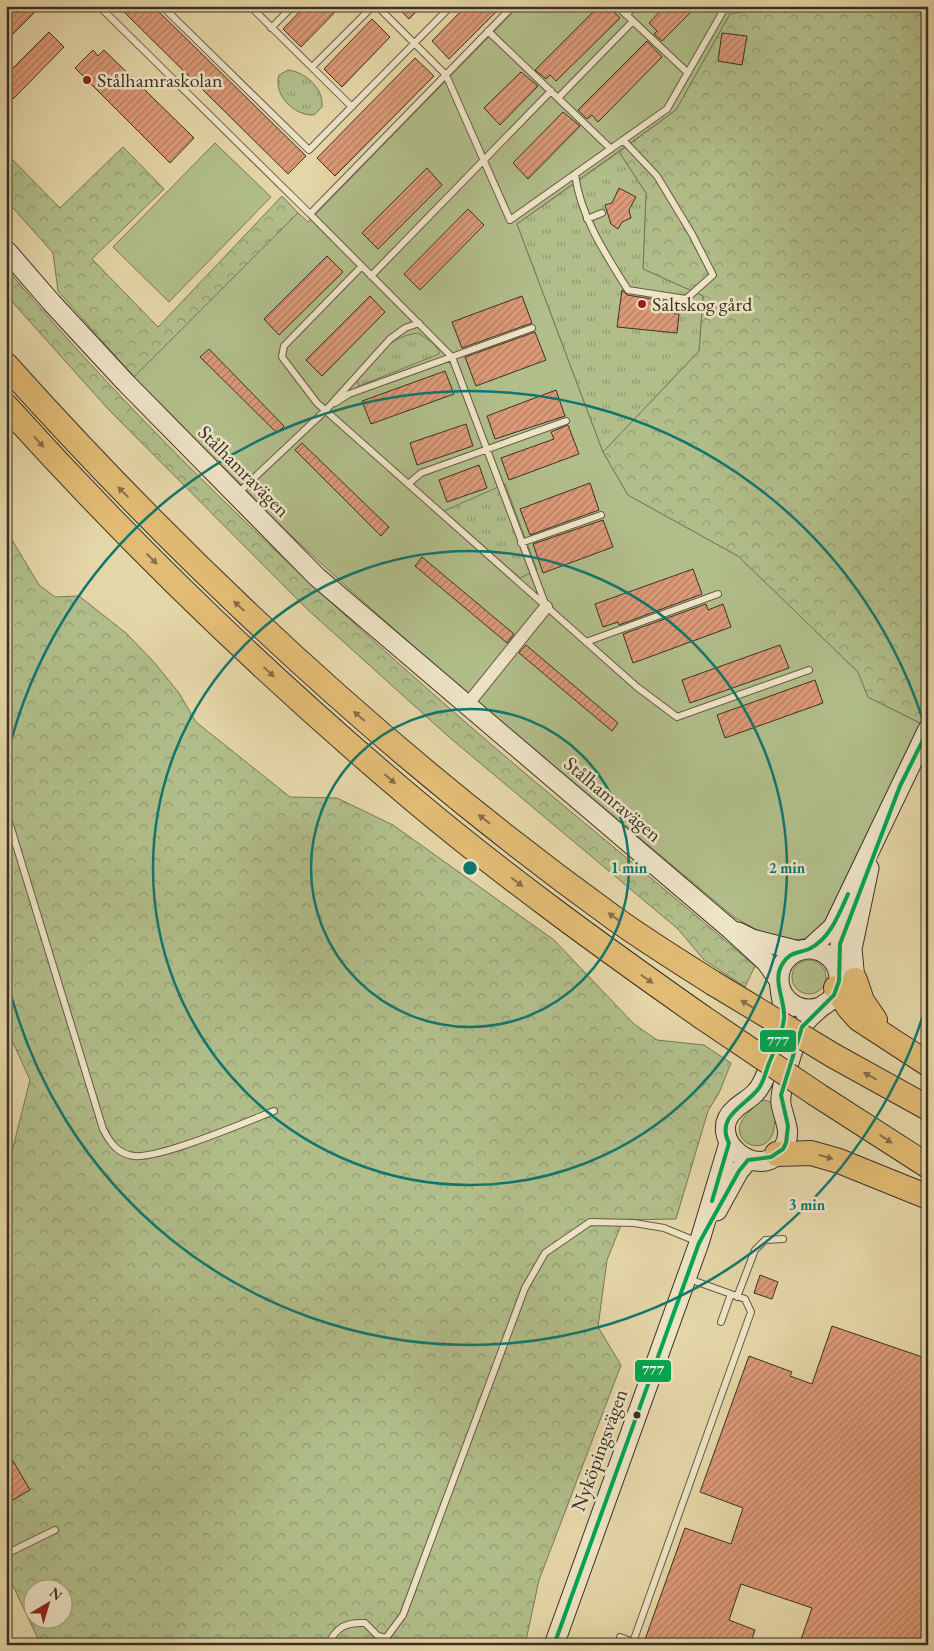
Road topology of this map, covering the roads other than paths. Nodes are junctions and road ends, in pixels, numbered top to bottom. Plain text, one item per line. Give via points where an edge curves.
1 (99, 6) edge
2 (162, 6) edge
3 (250, 6) edge
4 (293, 6) edge
5 (373, 6) edge
6 (377, 6) edge
7 (451, 6) edge
8 (513, 6) edge
9 (617, 6) edge
10 (635, 6) edge
11 (723, 8) edge
12 (626, 15) junction
13 (633, 22) junction
14 (272, 28) junction
15 (488, 31) junction
16 (414, 44) junction
17 (312, 67) junction
18 (688, 74) junction
19 (446, 75) junction
20 (551, 91) junction
21 (558, 98) junction
22 (352, 107) junction
23 (623, 140) junction
24 (611, 149) junction
25 (484, 162) junction
26 (575, 174) junction
27 (602, 213) dead end
28 (310, 214) junction
29 (587, 219) junction
30 (6, 250) edge
31 (361, 267) junction
32 (371, 276) junction
33 (420, 324) junction
34 (532, 328) dead end
35 (452, 357) junction
36 (6, 366) edge
37 (6, 406) edge
38 (326, 410) junction
39 (566, 421) dead end
40 (486, 451) junction
41 (408, 484) junction
42 (236, 495) junction
43 (601, 515) dead end
44 (521, 543) junction
45 (718, 594) dead end
46 (546, 607) junction
47 (586, 642) junction
48 (809, 670) dead end
49 (468, 705) junction
50 (928, 730) edge
51 (900, 786) junction
52 (6, 812) edge
53 (729, 928) junction
54 (804, 950) junction
55 (779, 983) junction
56 (839, 985) junction
57 (928, 1064) edge
58 (928, 1108) edge
59 (274, 1112) dead end
60 (729, 1143) junction
61 (777, 1154) junction
62 (748, 1160) junction
63 (928, 1166) edge
64 (928, 1197) edge
65 (783, 1239) dead end
66 (699, 1243) junction
67 (685, 1278) junction
68 (734, 1296) junction
69 (721, 1322) dead end
70 (55, 1530) dead end
71 (6, 1554) edge
72 (620, 1637) dead end
73 (386, 1641) edge
74 (328, 1645) edge
75 (554, 1645) edge

1 - 28 lane
2 - 22 lane via 310,150
3 - 14 lane
4 - 14 lane
5 - 17 lane
6 - 16 lane
7 - 16 lane
8 - 15 lane
9 - 12 lane
10 - 12 lane
11 - 18 lane
12 - 13 lane
13 - 18 lane
13 - 21 lane
14 - 17 lane
15 - 19 lane
15 - 20 lane
16 - 19 lane
16 - 22 lane
17 - 22 lane
18 - 23 lane via 667,109
19 - 25 lane
19 - 28 lane
20 - 21 lane
20 - 25 lane
21 - 24 lane
23 - 24 lane
23 - 29 lane via 657,176 713,275 686,299 628,290
24 - 26 lane
25 - 26 lane via 510,220
25 - 32 lane
26 - 29 lane
27 - 29 lane
28 - 31 lane
30 - 42 main road, Stålhamravägen via 50,302
31 - 32 lane
31 - 38 lane via 284,346 282,357
32 - 33 lane
33 - 35 lane
33 - 38 lane via 405,328 390,339
34 - 35 lane
35 - 38 lane via 349,394
35 - 40 lane
58 -> 36 highway, bridge via 713,983 616,919 434,780 332,693 212,581 83,451
37 -> 63 highway, bridge via 192,600 415,801 600,945 816,1094
38 - 41 lane
38 - 42 lane
39 - 40 lane
40 - 41 lane via 421,473
40 - 44 lane
41 - 46 lane
42 - 49 main road, Stålhamravägen via 317,577
43 - 44 lane
44 - 46 lane
45 - 47 lane
46 - 47 lane
46 - 49 street
47 - 48 lane via 676,716
49 - 53 main road, Stålhamravägen
50 - 51 main road
51 - 54 main road via 833,927
51 - 56 main road via 869,868 852,949
52 - 59 lane via 109,1141 128,1155 151,1155
53 - 54 main road, Stålhamravägen via 752,939
53 - 55 main road, Stålhamravägen via 766,962
54 - 55 main road via 787,957 782,964
54 - 56 main road via 826,954
55 - 56 main road via 784,996 797,1007 813,1009
55 - 60 main road, Nyköpingsvägen via 784,1019 772,1058 759,1088 732,1112 725,1135
56 - 57 highway via 849,1008 859,1019
56 - 61 main road via 802,1027 784,1082 781,1105 788,1134
60 - 62 main road via 738,1156
60 - 66 main road, Nyköpingsvägen
61 - 62 main road via 765,1161
61 -> 64 highway via 811,1153
62 - 66 main road, Nyköpingsvägen
65 - 68 lane via 765,1240 755,1250
66 - 67 main road, Nyköpingsvägen
66 - 73 lane via 659,1228 634,1223 590,1222 545,1253 525,1288 403,1615
67 - 68 lane
67 - 75 main road, Nyköpingsvägen
68 - 69 lane
68 - 72 lane via 745,1300 751,1312 633,1642
70 - 71 lane
73 - 74 lane via 365,1623 351,1622 339,1627

